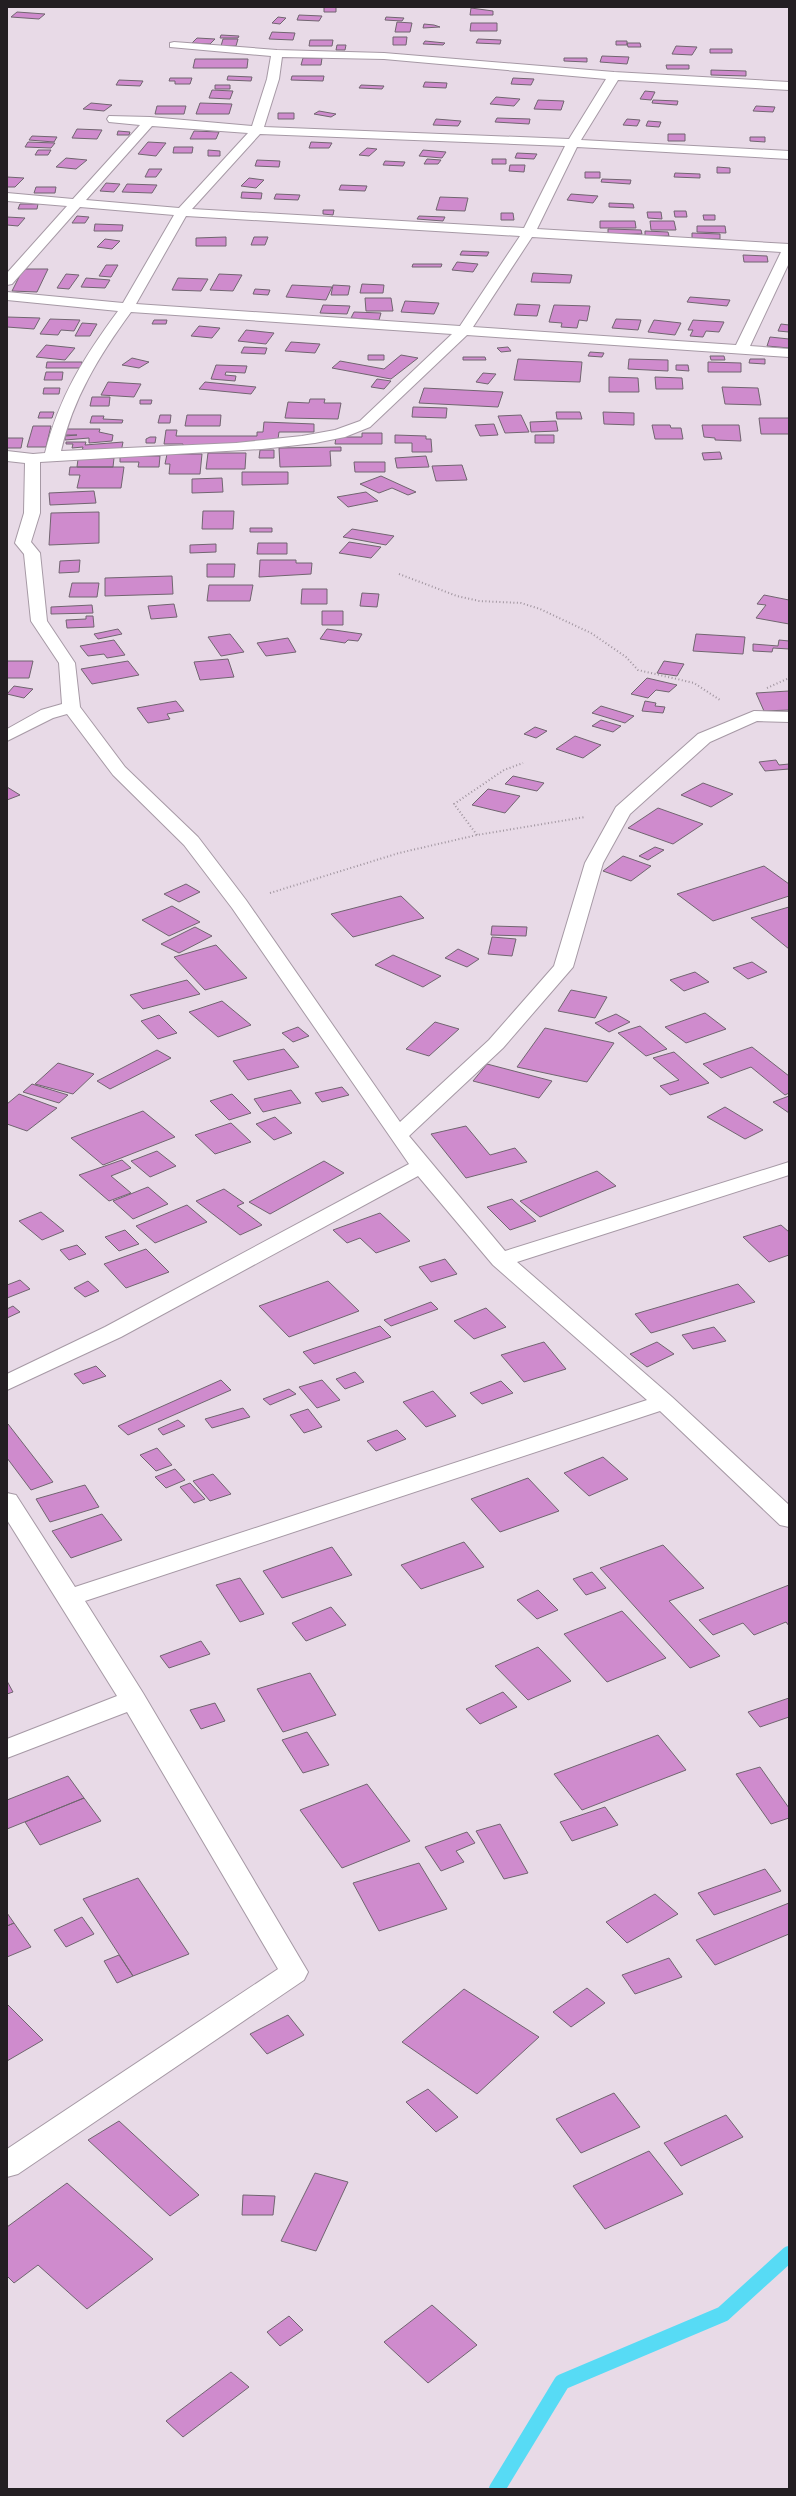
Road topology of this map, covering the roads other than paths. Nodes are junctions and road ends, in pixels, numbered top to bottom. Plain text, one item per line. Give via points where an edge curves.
1 (174, 45) dead end
2 (277, 53) junction
3 (614, 76) junction
4 (789, 86) edge
5 (113, 119) dead end
6 (150, 121) junction
7 (257, 130) junction
8 (573, 143) junction
9 (789, 155) edge
10 (7, 197) edge
11 (75, 204) junction
12 (182, 212) junction
13 (529, 232) junction
14 (789, 249) edge
15 (7, 281) edge
16 (7, 296) edge
17 (127, 308) junction
18 (464, 331) junction
19 (741, 350) junction
20 (789, 354) edge
21 (7, 456) edge
22 (42, 457) junction
23 (71, 707) junction
24 (789, 717) edge
25 (7, 736) edge
26 (398, 1135) junction
27 (421, 1166) junction
28 (789, 1168) edge
29 (501, 1260) junction
30 (7, 1383) edge
31 (664, 1402) junction
32 (7, 1501) edge
33 (789, 1519) edge
34 (71, 1597) junction
35 (134, 1700) junction
36 (7, 1749) edge
37 (7, 2165) edge

1 - 2 street
2 - 3 street via 384,56
2 - 7 street
3 - 4 street
3 - 8 street
5 - 6 street
6 - 7 street
6 - 11 street
7 - 8 street
7 - 12 street
8 - 9 street
8 - 13 street
10 - 11 street
11 - 12 street
11 - 15 street
12 - 13 street
12 - 17 street
13 - 14 street
13 - 18 street
14 - 19 street
16 - 17 street
17 - 18 street
17 - 22 street via 95,352
18 - 19 street
18 - 22 street via 365,424 347,433 324,439 231,447
19 - 20 street
21 - 22 street
22 - 23 street via 32,514 23,543 32,553 39,621 67,663
23 - 25 street via 47,714
23 - 26 street via 119,771 191,841 239,904
24 - 26 street via 754,716 704,738 622,811 594,863 563,967 496,1044
26 - 27 street
27 - 29 street
27 - 30 street via 113,1332
28 - 29 street
29 - 31 street
31 - 33 street
31 - 34 street
32 - 34 street
34 - 35 street
35 - 36 street
35 - 37 street via 294,1972

